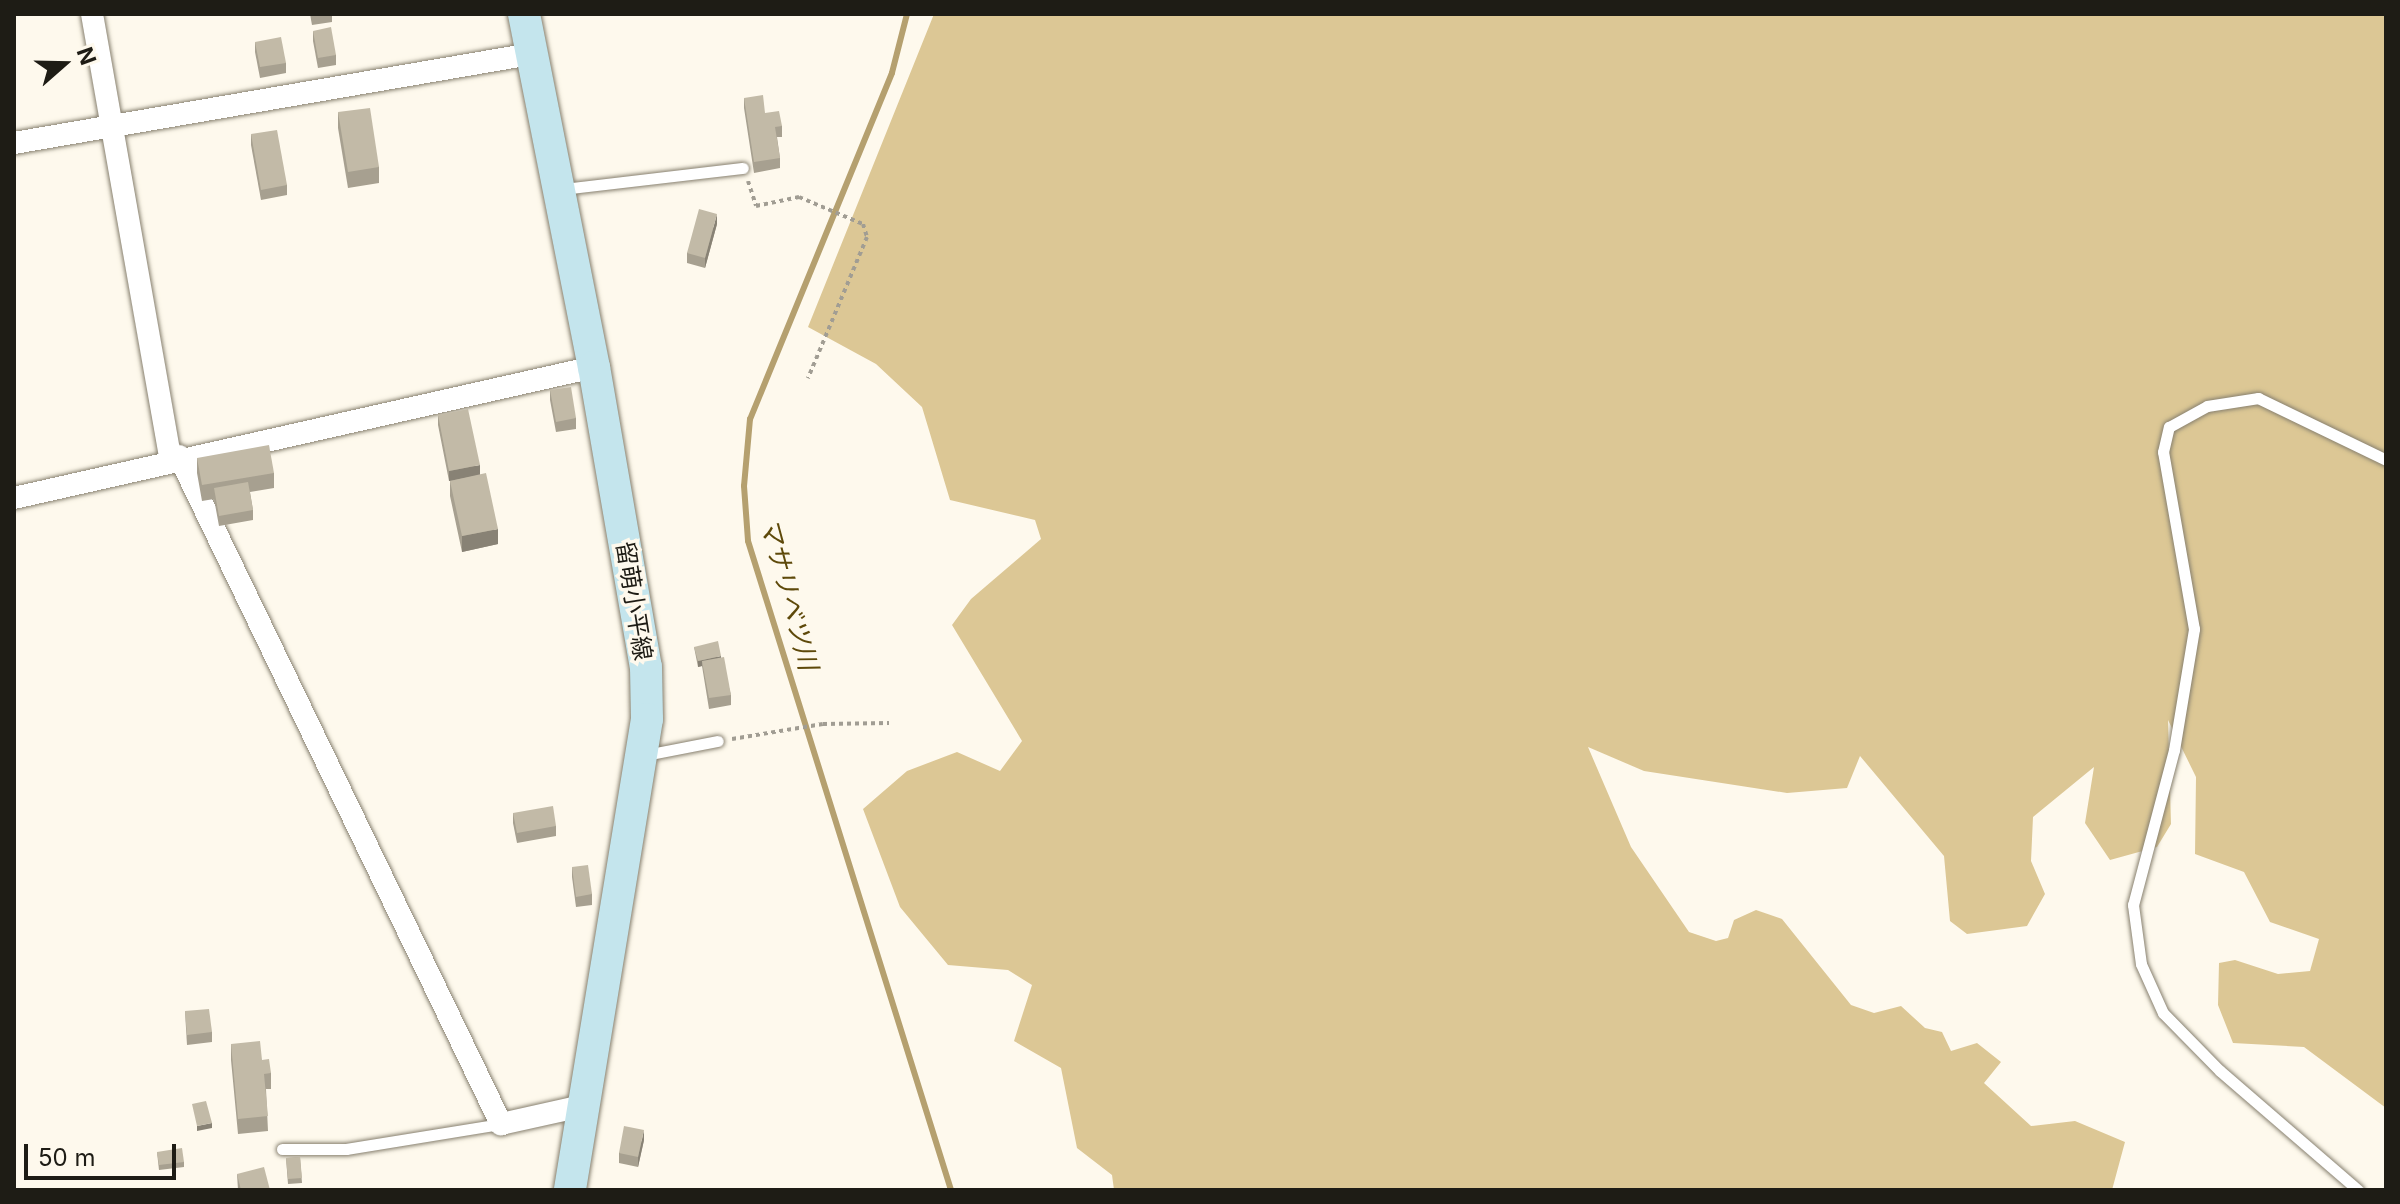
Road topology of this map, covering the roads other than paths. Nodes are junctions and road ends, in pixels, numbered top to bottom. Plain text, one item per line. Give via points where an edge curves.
1 (92, 14) edge
2 (524, 14) edge
3 (531, 54) junction
4 (109, 129) junction
5 (14, 143) edge
6 (743, 168) road end
7 (559, 190) junction
8 (594, 367) junction
9 (175, 457) junction
10 (2386, 460) edge
11 (14, 498) edge
12 (718, 741) road end
13 (641, 756) junction
14 (587, 1105) junction
15 (501, 1124) junction
16 (282, 1149) dead end
17 (570, 1190) edge
18 (2358, 1190) edge

1 - 4 street
2 - 3 main road, 留萌小平線
3 - 4 street
3 - 7 main road, 留萌小平線
4 - 5 street
4 - 9 street
6 - 7 lane
7 - 8 main road, 留萌小平線
8 - 9 street
8 - 13 main road, 留萌小平線 via 646,667
9 - 11 street
9 - 15 street
10 - 18 lane via 2258,398 2207,406 2169,427 2163,452 2194,629 2174,750 2133,905 2141,964 2163,1013 2220,1071
12 - 13 lane
13 - 14 main road, 留萌小平線
14 - 15 street
14 - 17 main road, 留萌小平線
15 - 16 lane via 346,1149

